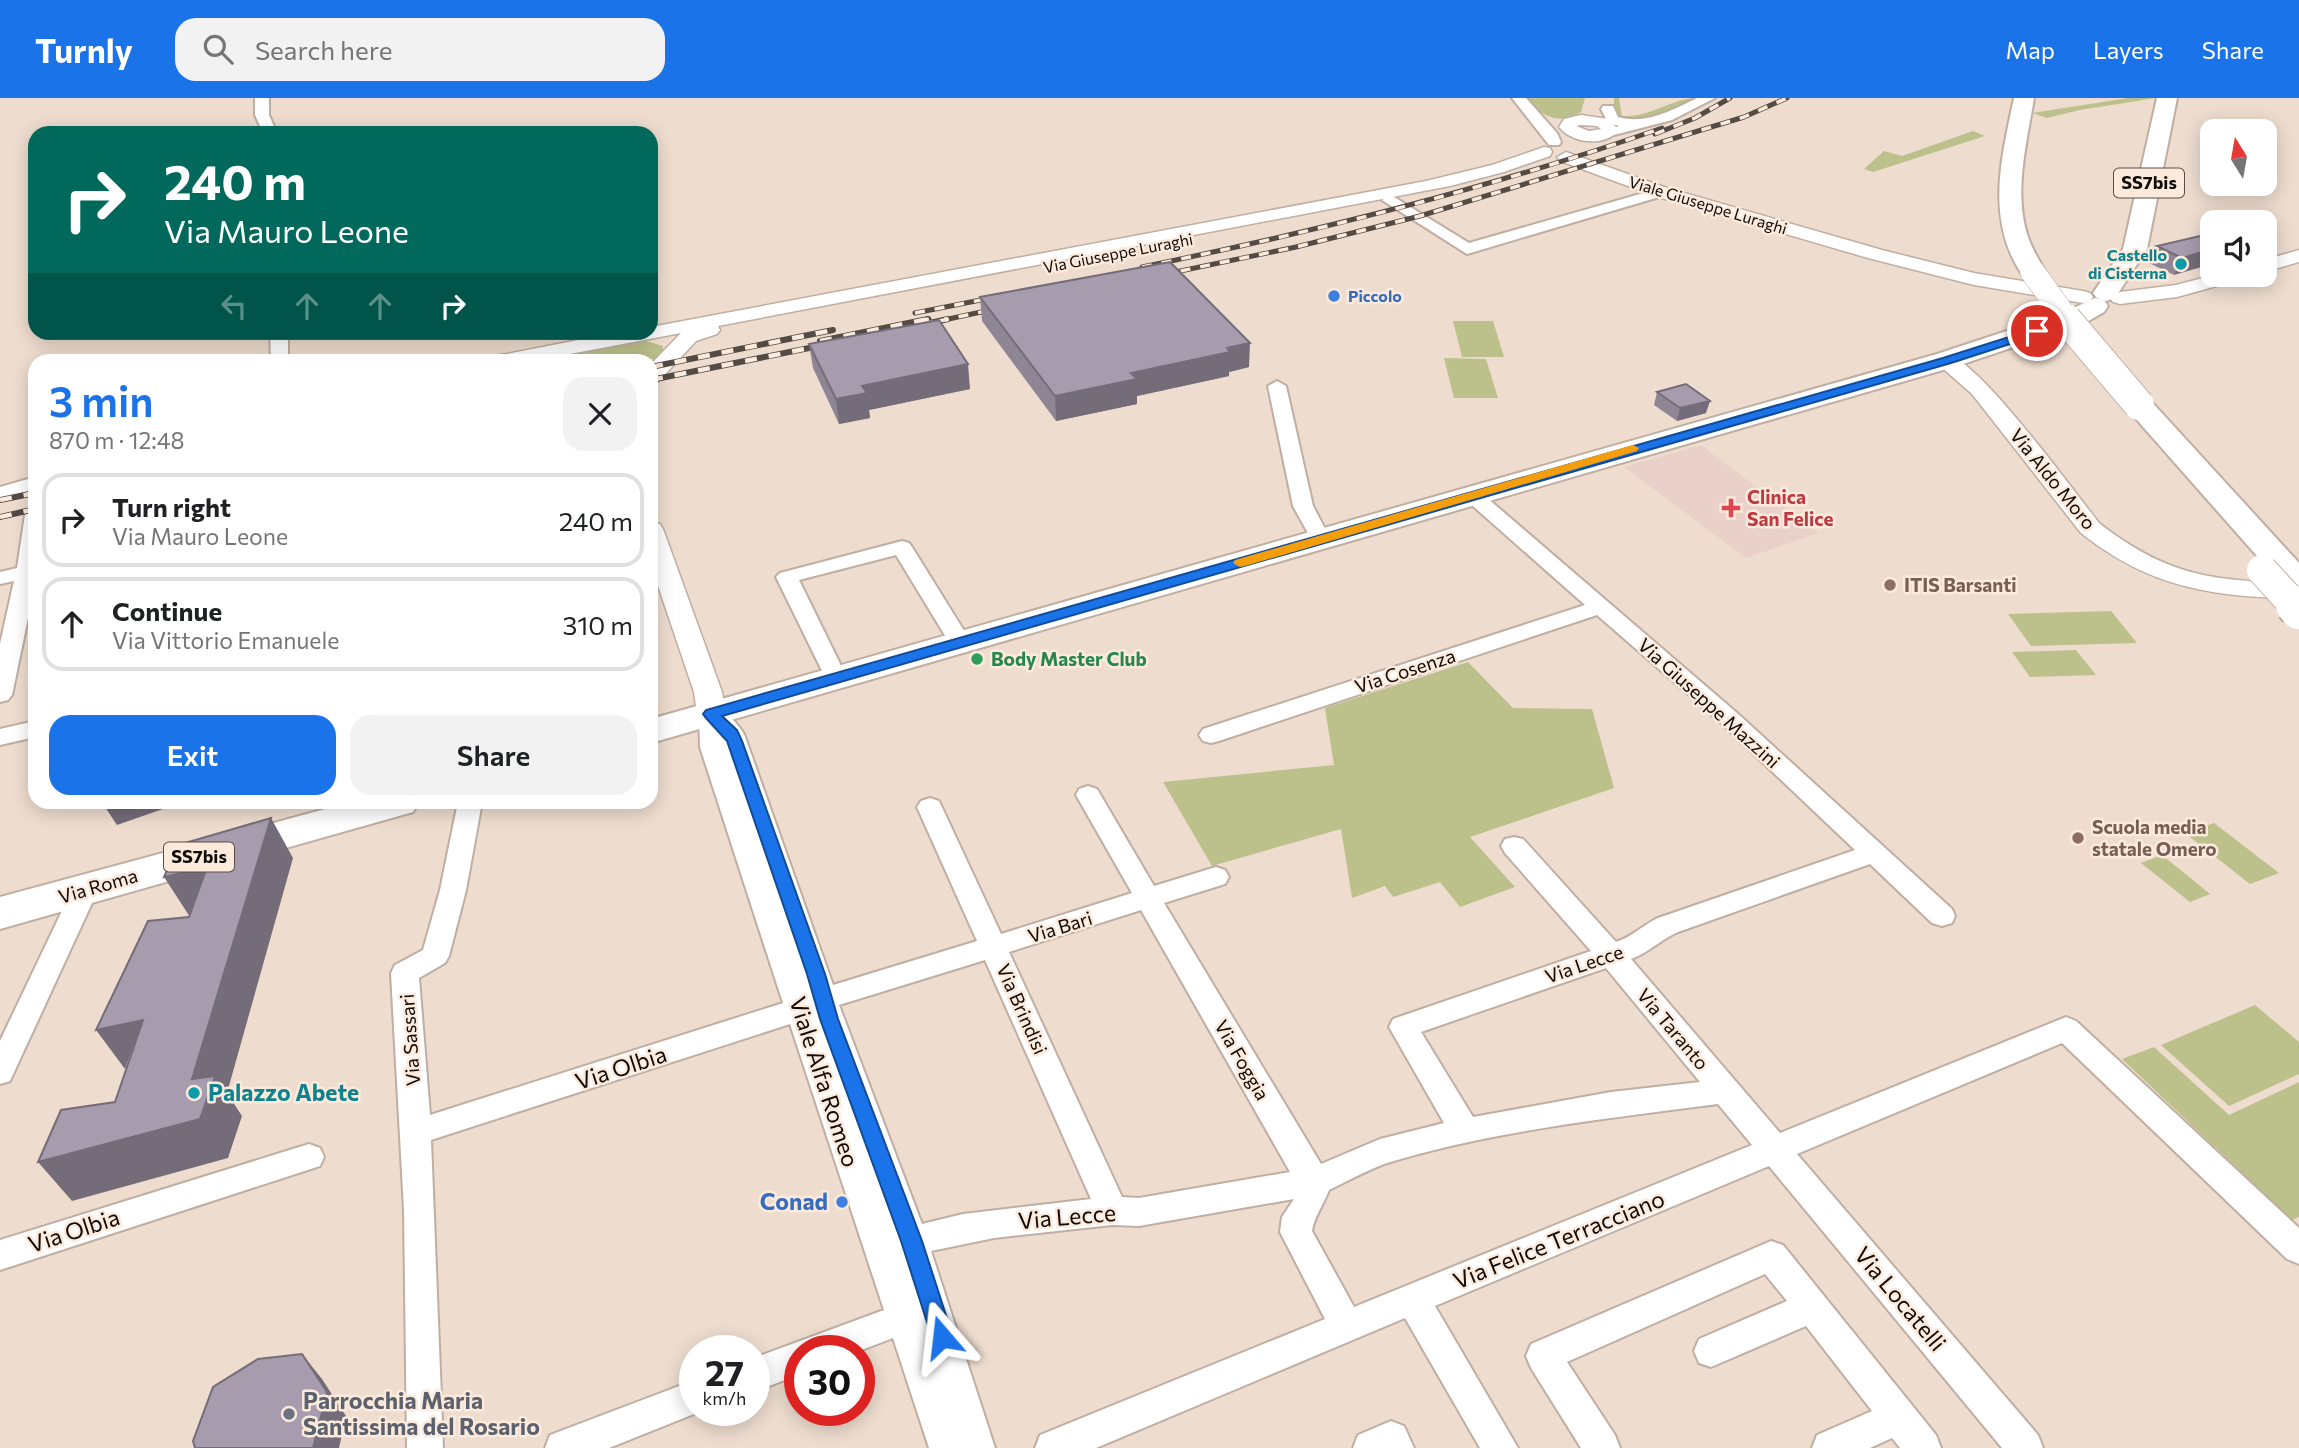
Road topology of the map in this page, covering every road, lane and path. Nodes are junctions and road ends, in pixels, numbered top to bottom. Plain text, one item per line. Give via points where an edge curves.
1 (261, 98) edge
2 (1519, 98) edge
3 (1708, 98) edge
4 (2007, 98) edge
5 (2024, 98) edge
6 (2167, 99) edge
7 (1537, 118) junction
8 (1602, 118) edge
9 (1639, 124) junction
10 (267, 126) edge
11 (1565, 143) junction
12 (1595, 170) junction
13 (1661, 192) junction
14 (1389, 200) junction
15 (2297, 259) edge
16 (2277, 263) edge
17 (2126, 264) junction
18 (2023, 271) junction
19 (2200, 285) edge
20 (2196, 286) junction
21 (2101, 298) junction
22 (672, 340) junction
23 (560, 354) edge
24 (1947, 360) junction
25 (658, 364) edge
26 (1277, 386) dead end
27 (28, 485) edge
28 (0, 494) edge
29 (28, 495) edge
30 (1472, 495) junction
31 (0, 501) edge
32 (1321, 540) junction
33 (658, 549) edge
34 (28, 572) edge
35 (0, 578) edge
36 (2287, 579) edge
37 (28, 596) edge
38 (1600, 607) junction
39 (2299, 610) edge
40 (25, 620) edge
41 (960, 642) junction
42 (836, 678) junction
43 (0, 695) edge
44 (711, 714) junction
45 (658, 729) edge
46 (28, 731) edge
47 (1211, 735) dead end
48 (0, 737) edge
49 (1088, 795) dead end
50 (930, 807) dead end
51 (374, 809) edge
52 (469, 809) edge
53 (1514, 846) dead end
54 (1875, 853) junction
55 (1216, 877) dead end
56 (85, 890) junction
57 (1148, 899) junction
58 (0, 914) edge
59 (1942, 916) dead end
60 (995, 947) junction
61 (1611, 955) junction
62 (810, 998) junction
63 (0, 1072) edge
64 (1726, 1091) junction
65 (417, 1124) junction
66 (1465, 1131) junction
67 (1775, 1150) junction
68 (309, 1157) dead end
69 (1316, 1181) junction
70 (1112, 1211) junction
71 (912, 1241) junction
72 (2299, 1249) edge
73 (0, 1255) edge
74 (1413, 1300) junction
75 (1811, 1307) junction
76 (902, 1319) junction
77 (1347, 1328) junction
78 (859, 1335) edge
79 (1711, 1351) dead end
80 (679, 1404) edge
81 (1898, 1418) junction
82 (425, 1448) edge
83 (563, 1448) edge
84 (947, 1448) edge
85 (977, 1448) edge
86 (1052, 1448) edge
87 (1371, 1448) edge
88 (1396, 1448) edge
89 (1500, 1448) edge
90 (1602, 1448) edge
91 (1830, 1448) edge
92 (1923, 1448) edge
93 (2025, 1448) edge

1 - 10 street
2 - 7 street
3 - 9 street
4 - 18 main road via 1994,157 1993,200 1998,235
5 - 18 main road via 2009,201
6 - 17 main road, SS7bis via 2135,249
7 - 11 street
7 - 11 street via 1547,120
8 - 9 street
8 - 9 street
8 - 11 street
8 - 11 street
11 - 12 street, Viale Giuseppe Luraghi
11 - 12 street, Viale Giuseppe Luraghi via 1562,163
11 - 14 street, Via Giuseppe Luraghi via 1451,188
11 - 22 street, Via Giuseppe Luraghi via 1525,160 1417,187 782,306
12 - 13 street, Viale Giuseppe Luraghi
13 - 14 street via 1467,249
13 - 21 street, Viale Giuseppe Luraghi via 1974,279
14 - 22 street, Via Giuseppe Luraghi via 786,313
15 - 16 street
17 - 20 street via 2133,274 2153,285
17 - 21 main road, SS7bis
18 - 36 main road, bridge via 2076,333 2127,404
19 - 20 street
20 - 21 street, Viale Giuseppe Luraghi
21 - 24 main road, SS7bis via 2076,317
22 - 23 street, Via Giuseppe Luraghi
22 - 25 street, Via Giuseppe Luraghi
24 - 30 main road, SS7bis
24 - 36 street, Via Aldo Moro via 1980,389 2090,528 2113,546 2186,580 2232,589
26 - 32 street via 1303,506
27 - 28 street
29 - 31 street
30 - 32 main road, SS7bis
30 - 38 street, Via Giuseppe Mazzini
32 - 41 main road, SS7bis
33 - 44 street, Viale Alfa Romeo via 708,692
34 - 35 street
36 - 39 main road, bridge
37 - 40 street
38 - 47 street, Via Cosenza
38 - 54 street, Via Giuseppe Mazzini
40 - 43 street
41 - 42 main road, SS7bis
41 - 42 street via 902,547 787,577
42 - 44 main road, SS7bis
44 - 45 main road, SS7bis
44 - 62 street, Viale Alfa Romeo via 712,747
46 - 48 street
49 - 57 street, Via Foggia
50 - 60 street, Via Brindisi
51 - 56 main road, Via Roma / SS7bis
52 - 65 street, Via Sassari via 435,957 405,973
53 - 61 street, Via Taranto
54 - 59 street, Via Giuseppe Mazzini
54 - 61 street, Via Lecce via 1668,925 1637,946
55 - 57 street, Via Bari
56 - 58 main road, Via Roma / SS7bis
56 - 63 street
57 - 60 street, Via Bari
57 - 69 street, Via Foggia
60 - 62 street, Via Bari
60 - 70 street, Via Brindisi
61 - 64 street, Via Taranto
61 - 66 street, Via Lecce via 1403,1027
62 - 65 street, Via Olbia
62 - 71 street, Viale Alfa Romeo
62 - 76 street, Viale Alfa Romeo
64 - 66 street, Via Lecce via 1611,1105
64 - 67 street, Via Taranto
65 - 82 street via 425,1302
66 - 69 street, Via Lecce via 1381,1152
67 - 72 street, Via Felice Terracciano via 2066,1029
67 - 74 street, Via Felice Terracciano
67 - 93 street, Via Locatelli
68 - 73 street, Via Olbia
69 - 70 street, Via Lecce via 1139,1212
69 - 77 street via 1308,1205 1298,1217 1296,1232
70 - 71 street, Via Lecce via 963,1228
71 - 85 street, Viale Alfa Romeo
74 - 77 street, Via Felice Terracciano
74 - 89 street
75 - 79 street
75 - 81 street
75 - 90 street via 1771,1256 1543,1356
76 - 78 street
76 - 84 street, Viale Alfa Romeo
77 - 86 street, Via Felice Terracciano
80 - 83 street
81 - 91 street
81 - 92 street
87 - 88 street via 1391,1439

